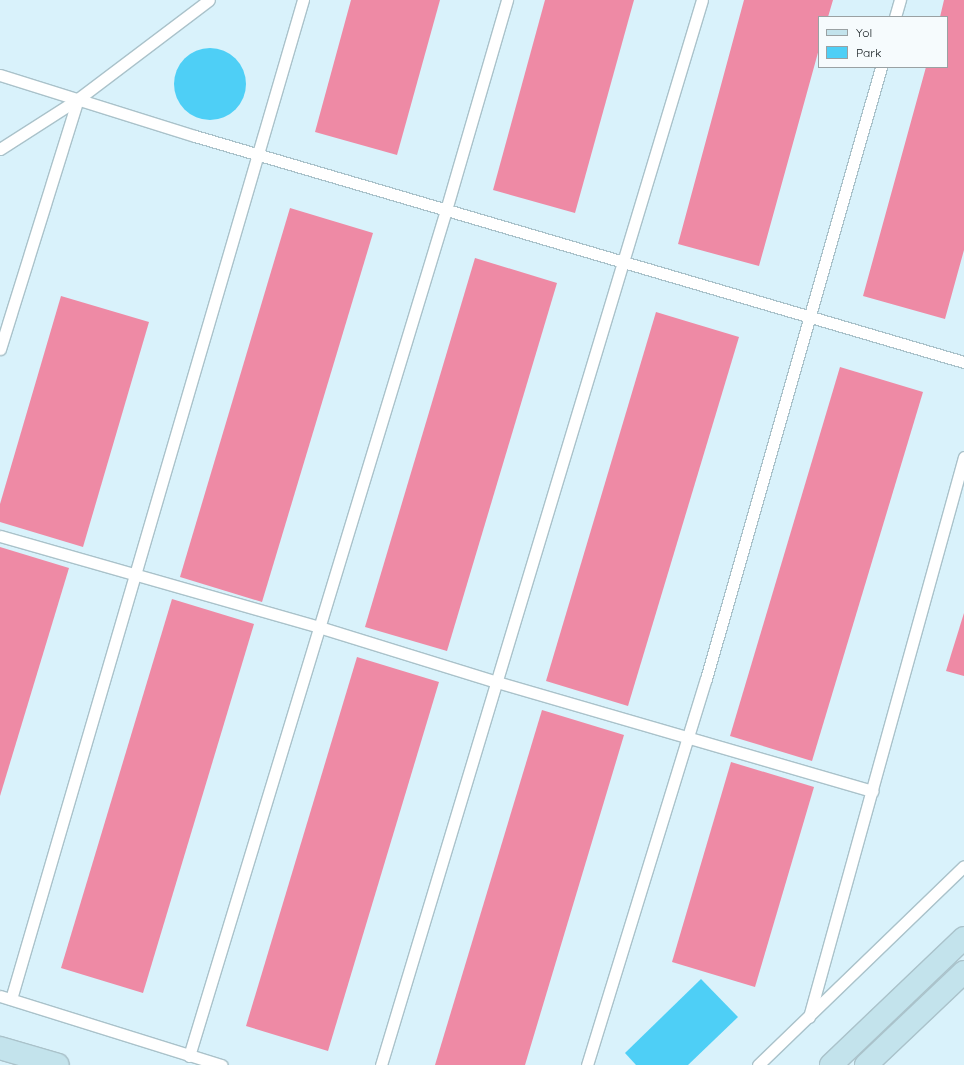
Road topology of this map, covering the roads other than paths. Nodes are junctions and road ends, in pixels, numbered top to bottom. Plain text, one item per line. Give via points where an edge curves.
1 (209, 0) edge
2 (303, 0) edge
3 (507, 0) edge
4 (702, 0) edge
5 (900, 0) edge
6 (895, 16) edge
7 (881, 68) edge
8 (0, 75) edge
9 (78, 99) junction
10 (0, 149) edge
11 (259, 155) junction
12 (446, 210) junction
13 (624, 262) junction
14 (809, 316) junction
15 (0, 349) edge
16 (964, 362) edge
17 (964, 457) edge
18 (0, 536) edge
19 (135, 576) junction
20 (319, 627) junction
21 (497, 682) junction
22 (688, 737) junction
23 (872, 791) junction
24 (964, 866) edge
25 (964, 938) edge
26 (964, 972) edge
27 (0, 996) edge
28 (11, 1000) junction
29 (809, 1017) junction
30 (0, 1048) edge
31 (190, 1056) junction
32 (58, 1065) edge
33 (221, 1065) edge
34 (381, 1065) edge
35 (587, 1065) edge
36 (758, 1065) edge
37 (831, 1065) edge
38 (866, 1065) edge

1 - 9 lane
2 - 11 lane
3 - 12 lane
4 - 13 lane
5 - 6 lane
7 - 14 lane
8 - 9 lane
9 - 10 lane
9 - 11 lane
9 - 15 lane
11 - 12 lane
11 - 19 lane
12 - 13 lane
12 - 20 lane
13 - 14 lane
13 - 21 lane
14 - 16 lane
14 - 22 lane
17 - 23 lane
18 - 19 lane
19 - 20 lane
19 - 28 lane
20 - 21 lane
20 - 31 lane
21 - 22 lane
21 - 34 lane
22 - 23 lane
22 - 35 lane
23 - 29 lane
24 - 29 lane
25 - 37 street
26 - 38 street
27 - 28 lane
28 - 31 lane
29 - 36 lane
30 - 32 street
31 - 33 lane

